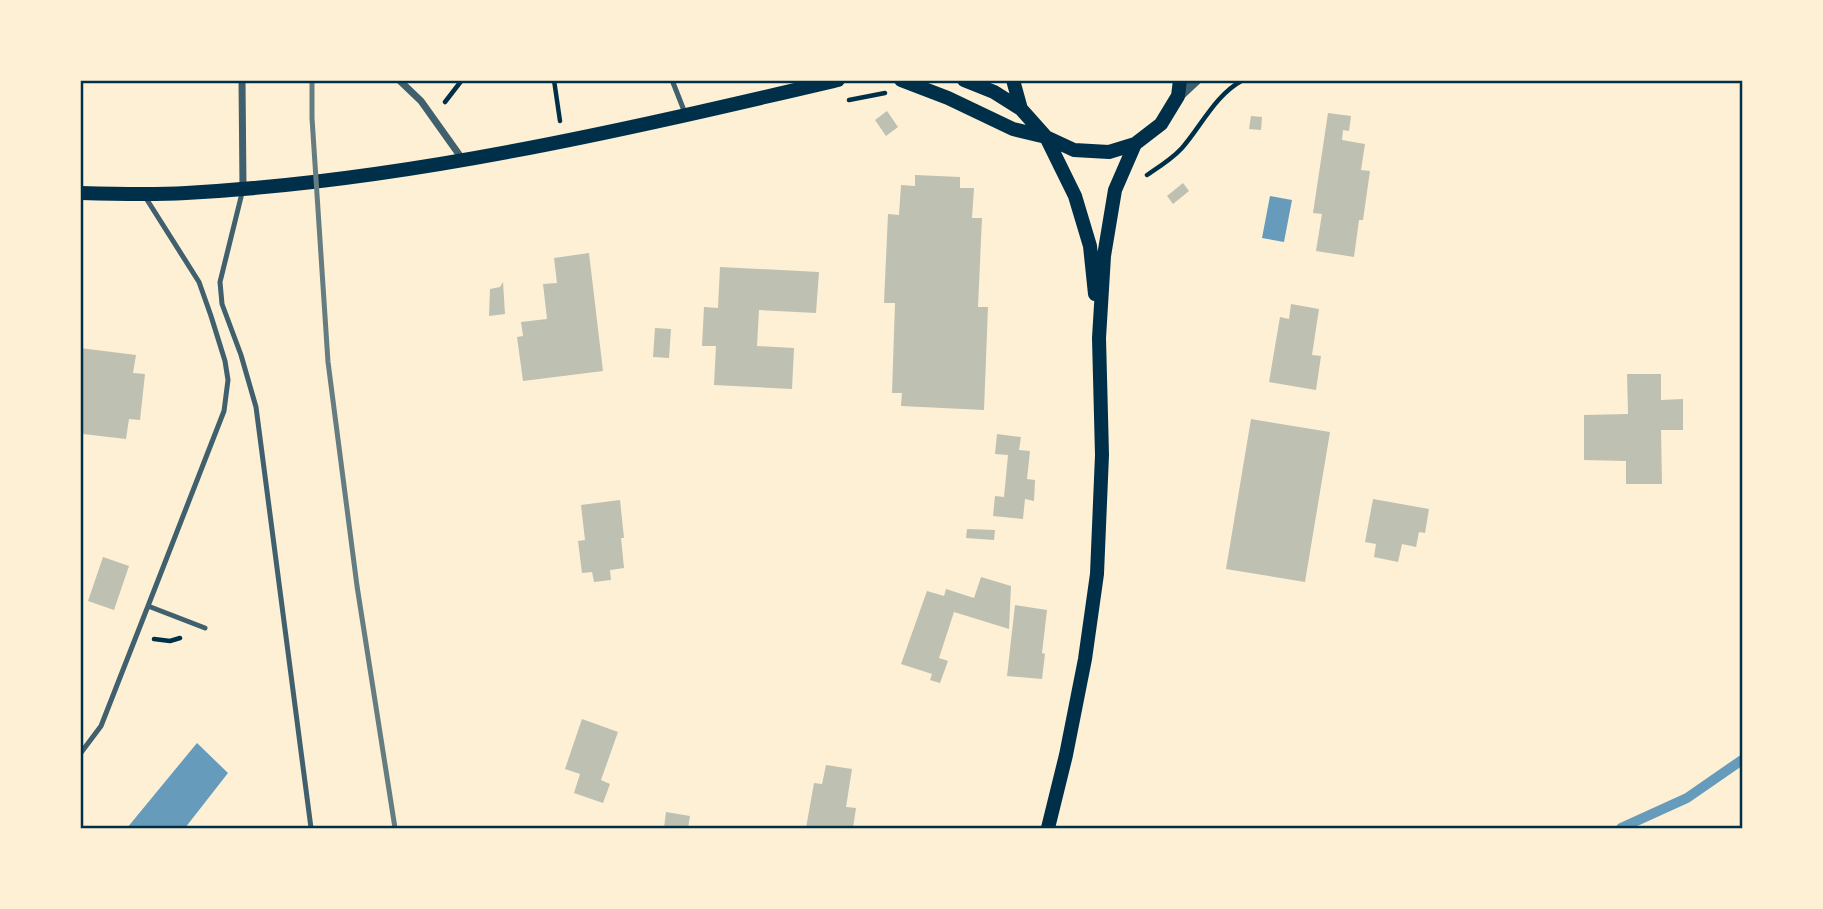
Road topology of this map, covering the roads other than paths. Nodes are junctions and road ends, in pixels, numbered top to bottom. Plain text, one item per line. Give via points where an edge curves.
1 (242, 80) edge
2 (399, 80) edge
3 (672, 80) edge
4 (838, 80) edge
5 (901, 80) edge
6 (964, 80) edge
7 (1013, 80) edge
8 (1180, 80) edge
9 (1195, 80) edge
10 (1178, 96) junction
11 (1021, 109) junction
12 (686, 116) junction
13 (1046, 137) junction
14 (1135, 144) junction
15 (464, 160) junction
16 (243, 189) junction
17 (80, 193) edge
18 (143, 194) junction
19 (1100, 338) junction
20 (148, 606) junction
21 (205, 628) dead end
22 (80, 754) edge
23 (311, 828) edge
24 (1048, 828) edge

1 - 16 street
2 - 15 street
3 - 12 lane
4 - 12 main road
5 - 13 main road via 1013,129
6 - 11 main road
7 - 11 main road
8 - 10 main road
9 - 10 street
10 - 14 main road via 1161,124
11 - 13 main road
12 - 15 main road
13 - 14 main road via 1074,150 1109,152
13 - 19 main road via 1075,196 1090,246
14 - 19 main road via 1113,200 1104,256
15 - 16 main road
16 - 18 main road
16 - 23 lane via 220,282 222,304 256,407
17 - 18 main road
18 - 20 lane via 199,282 228,380 224,411
19 - 24 main road via 1097,573 1085,659
20 - 21 lane
20 - 22 lane via 101,726

